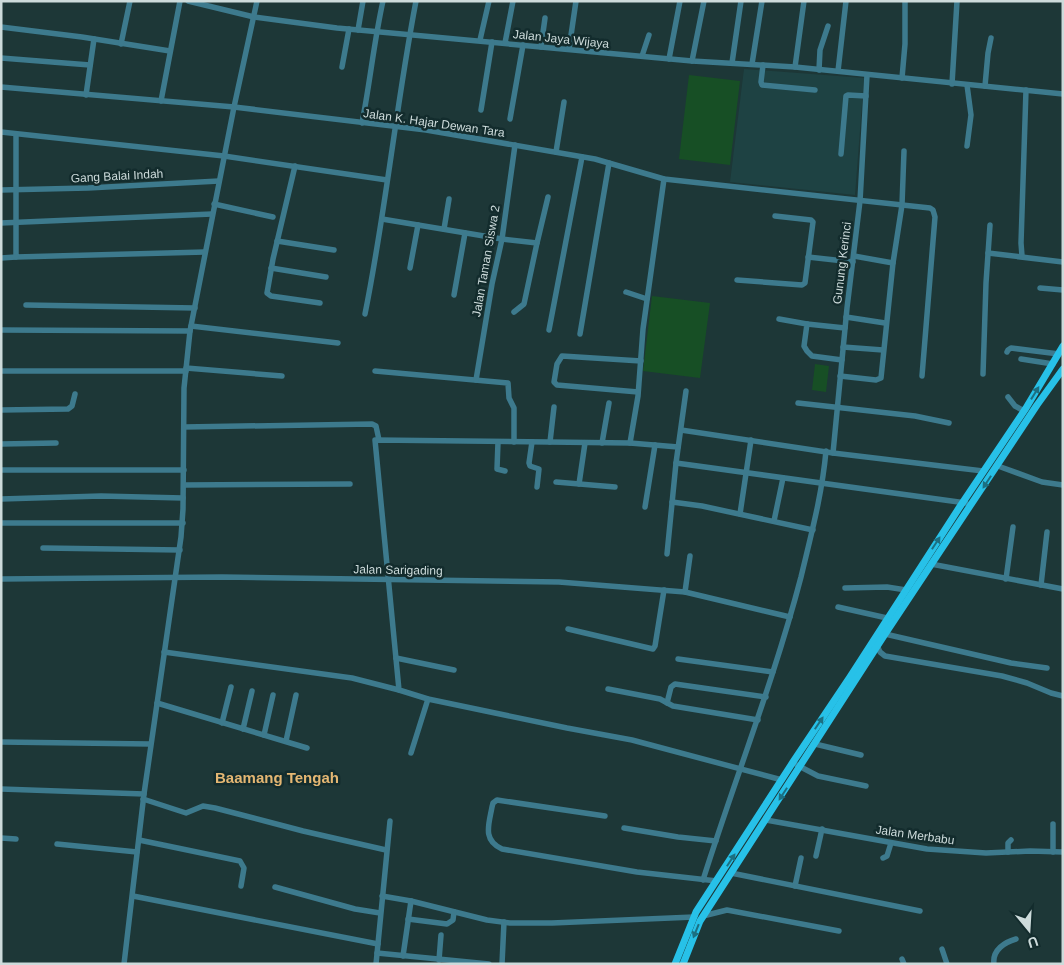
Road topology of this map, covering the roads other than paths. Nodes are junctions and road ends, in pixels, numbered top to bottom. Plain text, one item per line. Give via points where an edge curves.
1 (130, 1) edge
2 (180, 1) edge
3 (188, 1) edge
4 (257, 1) edge
5 (363, 1) edge
6 (383, 1) edge
7 (416, 1) edge
8 (489, 1) edge
9 (513, 1) edge
10 (576, 1) edge
11 (680, 1) edge
12 (704, 1) edge
13 (741, 1) edge
14 (762, 1) edge
15 (804, 1) edge
16 (846, 1) edge
17 (905, 1) edge
18 (957, 1) edge
19 (254, 17) junction
20 (545, 18) dead end
21 (828, 26) dead end
22 (1, 27) edge
23 (348, 29) junction
24 (358, 30) junction
25 (376, 32) junction
26 (410, 35) junction
27 (649, 35) dead end
28 (992, 38) dead end
29 (94, 39) junction
30 (480, 40) junction
31 (492, 42) junction
32 (505, 43) junction
33 (121, 44) junction
34 (523, 45) junction
35 (541, 46) junction
36 (569, 49) junction
37 (170, 51) junction
38 (642, 56) junction
39 (1, 58) edge
40 (670, 59) junction
41 (692, 61) junction
42 (732, 63) junction
43 (752, 64) junction
44 (90, 65) junction
45 (763, 65) junction
46 (342, 66) dead end
47 (795, 67) junction
48 (819, 70) junction
49 (838, 71) junction
50 (867, 75) junction
51 (902, 78) junction
52 (952, 84) junction
53 (967, 85) junction
54 (985, 86) junction
55 (1, 87) edge
56 (815, 90) dead end
57 (1026, 90) junction
58 (1063, 94) edge
59 (86, 95) junction
60 (866, 96) junction
61 (161, 101) junction
62 (564, 102) dead end
63 (234, 107) junction
64 (480, 110) dead end
65 (510, 119) dead end
66 (362, 123) junction
67 (395, 127) junction
68 (1, 132) edge
69 (16, 134) junction
70 (515, 144) junction
71 (967, 146) dead end
72 (904, 151) dead end
73 (556, 152) junction
74 (840, 154) dead end
75 (224, 156) junction
76 (582, 157) junction
77 (609, 163) junction
78 (295, 166) junction
79 (664, 179) junction
80 (387, 180) junction
81 (219, 181) junction
82 (1, 190) edge
83 (15, 190) junction
84 (548, 197) dead end
85 (449, 199) dead end
86 (860, 201) junction
87 (214, 204) junction
88 (902, 205) junction
89 (212, 214) junction
90 (775, 216) dead end
91 (273, 217) dead end
92 (382, 219) junction
93 (1, 223) edge
94 (15, 223) junction
95 (418, 225) junction
96 (990, 225) dead end
97 (444, 230) junction
98 (465, 233) junction
99 (502, 239) junction
100 (277, 241) junction
101 (537, 243) junction
102 (334, 250) dead end
103 (205, 252) junction
104 (988, 253) junction
105 (1022, 256) junction
106 (16, 257) junction
107 (808, 257) junction
108 (1, 258) edge
109 (853, 259) junction
110 (1063, 262) edge
111 (893, 263) junction
112 (271, 268) junction
113 (410, 268) dead end
114 (326, 277) dead end
115 (737, 280) dead end
116 (1040, 288) dead end
117 (1063, 290) edge
118 (626, 292) dead end
119 (454, 295) dead end
120 (647, 299) junction
121 (320, 304) dead end
122 (26, 305) dead end
123 (195, 308) junction
124 (514, 312) dead end
125 (365, 314) dead end
126 (846, 317) junction
127 (779, 319) dead end
128 (885, 323) junction
129 (807, 324) junction
130 (191, 328) junction
131 (845, 328) junction
132 (1, 330) edge
133 (549, 330) dead end
134 (580, 334) dead end
135 (338, 343) dead end
136 (843, 346) junction
137 (1063, 346) edge
138 (883, 350) junction
139 (1007, 352) dead end
140 (1059, 354) junction
141 (1021, 359) dead end
142 (842, 360) junction
143 (641, 361) junction
144 (1053, 364) junction
145 (186, 369) junction
146 (1, 371) edge
147 (375, 371) dead end
148 (1062, 371) edge
149 (983, 374) dead end
150 (282, 376) dead end
151 (840, 376) junction
152 (922, 376) dead end
153 (476, 380) junction
154 (686, 391) dead end
155 (638, 392) junction
156 (74, 394) dead end
157 (1008, 397) dead end
158 (609, 403) dead end
159 (798, 403) dead end
160 (554, 407) dead end
161 (838, 408) junction
162 (1, 410) edge
163 (1024, 410) junction
164 (949, 423) dead end
165 (184, 427) junction
166 (681, 430) junction
167 (379, 440) junction
168 (752, 440) junction
169 (498, 442) junction
170 (514, 442) junction
171 (532, 442) junction
172 (550, 442) junction
173 (56, 443) dead end
174 (585, 443) junction
175 (602, 443) junction
176 (630, 443) junction
177 (1, 444) edge
178 (655, 445) junction
179 (678, 447) junction
180 (826, 452) junction
181 (833, 453) junction
182 (676, 464) junction
183 (998, 466) junction
184 (1, 470) edge
185 (184, 470) junction
186 (505, 471) dead end
187 (983, 471) junction
188 (747, 473) junction
189 (783, 478) junction
190 (556, 482) dead end
191 (350, 484) dead end
192 (578, 484) junction
193 (823, 484) junction
194 (184, 485) junction
195 (1063, 485) edge
196 (537, 487) dead end
197 (615, 487) dead end
198 (183, 498) junction
199 (1, 499) edge
200 (672, 502) junction
201 (962, 502) junction
202 (971, 506) junction
203 (645, 507) dead end
204 (740, 514) junction
205 (774, 521) junction
206 (1, 523) edge
207 (183, 523) junction
208 (1013, 527) dead end
209 (813, 530) junction
210 (1047, 532) dead end
211 (43, 548) dead end
212 (180, 550) junction
213 (666, 554) dead end
214 (690, 556) dead end
215 (931, 564) junction
216 (919, 576) junction
217 (176, 577) junction
218 (1, 578) edge
219 (1006, 579) junction
220 (389, 580) junction
221 (1041, 585) junction
222 (845, 588) dead end
223 (1063, 588) edge
224 (664, 590) junction
225 (906, 590) junction
226 (685, 592) junction
227 (838, 607) dead end
228 (790, 617) junction
229 (887, 618) junction
230 (568, 629) dead end
231 (885, 634) junction
232 (878, 645) junction
233 (164, 652) junction
234 (396, 658) junction
235 (678, 658) dead end
236 (1047, 668) dead end
237 (454, 670) dead end
238 (773, 672) junction
239 (231, 688) dead end
240 (608, 689) dead end
241 (399, 690) junction
242 (252, 691) dead end
243 (273, 695) dead end
244 (296, 695) dead end
245 (1063, 696) edge
246 (766, 697) junction
247 (428, 699) junction
248 (157, 703) junction
249 (667, 703) junction
250 (758, 720) junction
251 (222, 722) junction
252 (243, 728) junction
253 (264, 735) junction
254 (286, 741) junction
255 (1, 742) edge
256 (150, 744) junction
257 (815, 744) junction
258 (307, 748) dead end
259 (411, 753) dead end
260 (861, 755) dead end
261 (793, 762) junction
262 (800, 767) junction
263 (741, 768) junction
264 (782, 780) junction
265 (866, 786) dead end
266 (1, 789) edge
267 (143, 796) junction
268 (605, 816) dead end
269 (766, 820) junction
270 (390, 821) dead end
271 (1053, 824) dead end
272 (624, 828) dead end
273 (822, 829) junction
274 (1, 838) edge
275 (16, 839) dead end
276 (139, 840) junction
277 (1011, 840) dead end
278 (716, 841) junction
279 (891, 843) junction
280 (57, 844) dead end
281 (745, 845) junction
282 (386, 850) junction
283 (137, 852) junction
284 (1008, 852) junction
285 (1053, 852) junction
286 (1063, 852) edge
287 (816, 856) dead end
288 (801, 858) dead end
289 (883, 858) dead end
290 (731, 874) junction
291 (703, 880) junction
292 (717, 881) junction
293 (242, 886) dead end
294 (796, 886) junction
295 (275, 887) dead end
296 (133, 896) junction
297 (382, 896) junction
298 (411, 901) junction
299 (920, 911) dead end
300 (454, 912) junction
301 (380, 913) junction
302 (694, 916) junction
303 (703, 916) junction
304 (408, 919) junction
305 (504, 922) junction
306 (839, 931) dead end
307 (441, 935) dead end
308 (1016, 939) dead end
309 (378, 944) junction
310 (942, 949) dead end
311 (377, 953) junction
312 (403, 956) junction
313 (438, 960) junction
314 (468, 963) edge
315 (124, 964) edge
316 (376, 964) edge
317 (490, 964) edge
318 (502, 964) edge
319 (675, 964) edge
320 (683, 964) edge
321 (947, 964) edge
322 (994, 964) edge

1 - 33 street
2 - 37 street
3 - 19 street, Jalan Jaya Wijaya
4 - 19 street
5 - 24 street
6 - 25 street
7 - 26 street
8 - 30 street
9 - 32 street
10 - 36 street
11 - 40 street
12 - 41 street
13 - 42 street
14 - 43 street
15 - 47 street
16 - 49 street
17 - 51 street
18 - 52 street
19 - 23 street, Jalan Jaya Wijaya
19 - 63 street
20 - 35 street
21 - 48 street via 820,50
22 - 29 street
23 - 24 street, Jalan Jaya Wijaya
23 - 46 street
24 - 25 street, Jalan Jaya Wijaya
25 - 26 street, Jalan Jaya Wijaya
25 - 66 street
26 - 30 street, Jalan Jaya Wijaya
26 - 67 street
27 - 38 street
28 - 54 street
29 - 33 street
29 - 44 street
30 - 31 street, Jalan Jaya Wijaya
31 - 32 street, Jalan Jaya Wijaya
31 - 64 street
32 - 34 street, Jalan Jaya Wijaya
33 - 37 street
34 - 35 street, Jalan Jaya Wijaya
34 - 65 street
35 - 36 street, Jalan Jaya Wijaya
36 - 38 street, Jalan Jaya Wijaya
37 - 61 street
38 - 40 street, Jalan Jaya Wijaya
39 - 44 street
40 - 41 street, Jalan Jaya Wijaya
41 - 42 street, Jalan Jaya Wijaya
42 - 43 street, Jalan Jaya Wijaya
43 - 45 street, Jalan Jaya Wijaya
44 - 59 street
45 - 47 street, Jalan Jaya Wijaya
45 - 56 street via 762,85
47 - 48 street, Jalan Jaya Wijaya
48 - 49 street, Jalan Jaya Wijaya
49 - 50 street, Jalan Jaya Wijaya
50 - 51 street, Jalan Jaya Wijaya
50 - 60 street, Gunung Kerinci
51 - 52 street, Jalan Jaya Wijaya
52 - 53 street, Jalan Jaya Wijaya
53 - 54 street, Jalan Jaya Wijaya
53 - 71 street via 971,115
54 - 57 street, Jalan Jaya Wijaya
55 - 59 street, Jalan K. Hajar Dewan Tara
57 - 58 street, Jalan Jaya Wijaya
57 - 105 street
59 - 61 street, Jalan K. Hajar Dewan Tara
60 - 74 street via 846,96
60 - 86 street, Gunung Kerinci
61 - 63 street, Jalan K. Hajar Dewan Tara
62 - 73 street
63 - 66 street, Jalan K. Hajar Dewan Tara
63 - 75 street
66 - 67 street, Jalan K. Hajar Dewan Tara
67 - 70 street, Jalan K. Hajar Dewan Tara
67 - 80 street
68 - 69 street
69 - 75 street
69 - 83 street
70 - 73 street, Jalan K. Hajar Dewan Tara
70 - 99 street, Jalan Taman Siswa 2
72 - 88 street
73 - 76 street, Jalan K. Hajar Dewan Tara
75 - 78 street
75 - 81 street
76 - 77 street, Jalan K. Hajar Dewan Tara
76 - 133 street
77 - 79 street, Jalan K. Hajar Dewan Tara
77 - 134 street
78 - 80 street
78 - 100 street
79 - 86 street, Jalan K. Hajar Dewan Tara
79 - 120 street
80 - 92 street
81 - 83 street, Gang Balai Indah
81 - 87 street
82 - 83 street, Gang Balai Indah
83 - 94 street
84 - 101 street
85 - 97 street
86 - 88 street, Jalan K. Hajar Dewan Tara
86 - 109 street, Gunung Kerinci
87 - 89 street
87 - 91 street
88 - 111 street
88 - 152 street, Jalan K. Hajar Dewan Tara via 930,208 934,213
89 - 94 street
89 - 103 street
90 - 107 street via 811,220 813,227
92 - 95 street
92 - 125 street
93 - 94 street
94 - 106 street
95 - 97 street
95 - 113 street
96 - 104 street
97 - 98 street
98 - 99 street
98 - 119 street
99 - 101 street
99 - 153 street, Jalan Taman Siswa 2
100 - 102 street
100 - 112 street
101 - 124 street via 524,304
103 - 106 street
103 - 123 street
104 - 105 street
104 - 149 street
105 - 110 street
106 - 108 street
107 - 109 street
107 - 115 street via 803,284
109 - 111 street
109 - 126 street, Gunung Kerinci
111 - 128 street
112 - 114 street
112 - 121 street via 266,290 268,295
116 - 117 street
118 - 120 street
120 - 143 street
122 - 123 street
123 - 130 street
126 - 128 street
126 - 131 street, Gunung Kerinci
127 - 129 street
128 - 138 street
129 - 131 street
129 - 142 street via 804,346 807,352 812,356
130 - 132 street
130 - 135 street
130 - 145 street
131 - 136 street, Gunung Kerinci
136 - 138 street
136 - 142 street, Gunung Kerinci
137 - 140 main road
138 - 151 street via 880,379
139 - 140 street via 1011,348
140 - 144 main road
141 - 144 street
142 - 151 street, Gunung Kerinci
143 - 155 street
143 - 155 street via 562,356 554,382 558,385
163 -> 144 main road
145 - 146 street
145 - 150 street
145 - 165 street
147 - 153 street
148 - 183 main road
151 - 161 street, Gunung Kerinci
153 - 170 street via 510,384
154 - 166 street
155 - 176 street
156 - 162 street via 72,406 68,409
157 - 163 street via 1015,406
158 - 175 street
159 - 161 street
160 - 172 street
161 - 164 street
161 - 181 street, Gunung Kerinci
163 - 187 main road
165 - 167 street via 372,424 376,426
165 - 185 street
166 - 168 street
166 - 179 street
167 - 169 street
167 - 220 street via 375,442
168 - 180 street
168 - 188 street
169 - 170 street
169 - 186 street via 497,469
170 - 171 street
171 - 172 street
171 - 196 street via 529,463 538,469
172 - 174 street
173 - 177 street
174 - 175 street
174 - 192 street
175 - 176 street
176 - 178 street
178 - 179 street
178 - 203 street
179 - 182 street
180 - 181 street
180 - 193 street
181 - 187 street
182 - 188 street
182 - 200 street
183 - 195 street via 1042,482
183 -> 202 main road
184 - 185 street
185 - 194 street
187 - 201 main road
188 - 189 street
188 - 204 street
189 - 193 street
189 - 205 street
190 - 192 street
191 - 194 street
192 - 197 street
193 - 201 street
193 - 209 street
194 - 198 street
198 - 199 street
198 - 207 street
200 - 204 street
200 - 213 street
201 - 202 street
216 -> 201 main road
202 - 215 main road
204 - 205 street
205 - 209 street
206 - 207 street
207 - 212 street
208 - 219 street
209 - 228 street
210 - 221 street
211 - 212 street
212 - 217 street
214 - 226 street
215 - 216 main road
215 - 219 street
216 - 225 main road
216 - 231 main road
217 - 218 street, Jalan Sarigading
217 - 220 street, Jalan Sarigading
217 - 233 street
219 - 221 street
220 - 224 street, Jalan Sarigading via 559,582
220 - 234 street
221 - 223 street
222 - 225 street
224 - 226 street, Jalan Sarigading
224 - 230 street via 653,649
225 - 229 main road
226 - 228 street, Jalan Sarigading
227 - 229 street
228 - 238 street
261 -> 229 main road
231 - 232 main road
231 - 236 street via 1011,663
232 - 245 street via 885,656 1002,676
232 - 257 main road
233 - 241 street via 352,678
233 - 248 street
234 - 237 street
234 - 241 street
235 - 238 street
238 - 246 street
239 - 251 street
240 - 249 street
241 - 247 street
242 - 252 street
243 - 253 street
244 - 254 street
246 - 249 street via 675,684 671,686
246 - 250 street
247 - 259 street
247 - 263 street via 632,740
248 - 251 street
248 - 256 street
249 - 250 street
250 - 263 street
251 - 252 street
252 - 253 street
253 - 254 street
254 - 258 street
255 - 256 street
256 - 267 street
257 - 260 street
257 - 262 main road
261 - 262 street
261 - 264 main road
262 - 265 street via 818,776
262 -> 269 main road
263 - 264 street
263 - 278 street
264 - 281 main road
266 - 267 street
267 - 276 street
267 - 282 street via 186,813 203,806 216,808
268 - 291 street via 497,800 493,803 488,836 494,845 502,849
269 - 273 street, Jalan Merbabu
269 - 281 main road
270 - 282 street
271 - 285 street
272 - 278 street
273 - 279 street, Jalan Merbabu
273 - 287 street
274 - 275 street
276 - 283 street
276 - 293 street via 240,861 244,868
277 - 284 street
278 - 291 street
279 - 284 street, Jalan Merbabu via 986,854
279 - 289 street via 887,856
280 - 283 street
281 - 290 main road
292 -> 281 main road
282 - 297 street
283 - 296 street
284 - 285 street, Jalan Merbabu
285 - 286 street, Jalan Merbabu
288 - 294 street
290 - 294 street
290 - 303 main road
291 - 292 street
292 - 302 main road
294 - 299 street
295 - 301 street
296 - 309 street
296 - 315 street
297 - 298 street
297 - 301 street
298 - 300 street
298 - 304 street
300 - 304 street via 453,920 448,924
300 - 305 street
301 - 309 street
302 - 305 street via 552,923
302 - 319 main road
303 - 306 street via 727,910
303 -> 320 main road
304 - 312 street
305 - 318 street
307 - 313 street
308 - 322 street via 1005,942 996,953
309 - 311 street
310 - 321 street
311 - 312 street
311 - 316 street
312 - 313 street
313 - 314 street
314 - 317 street

